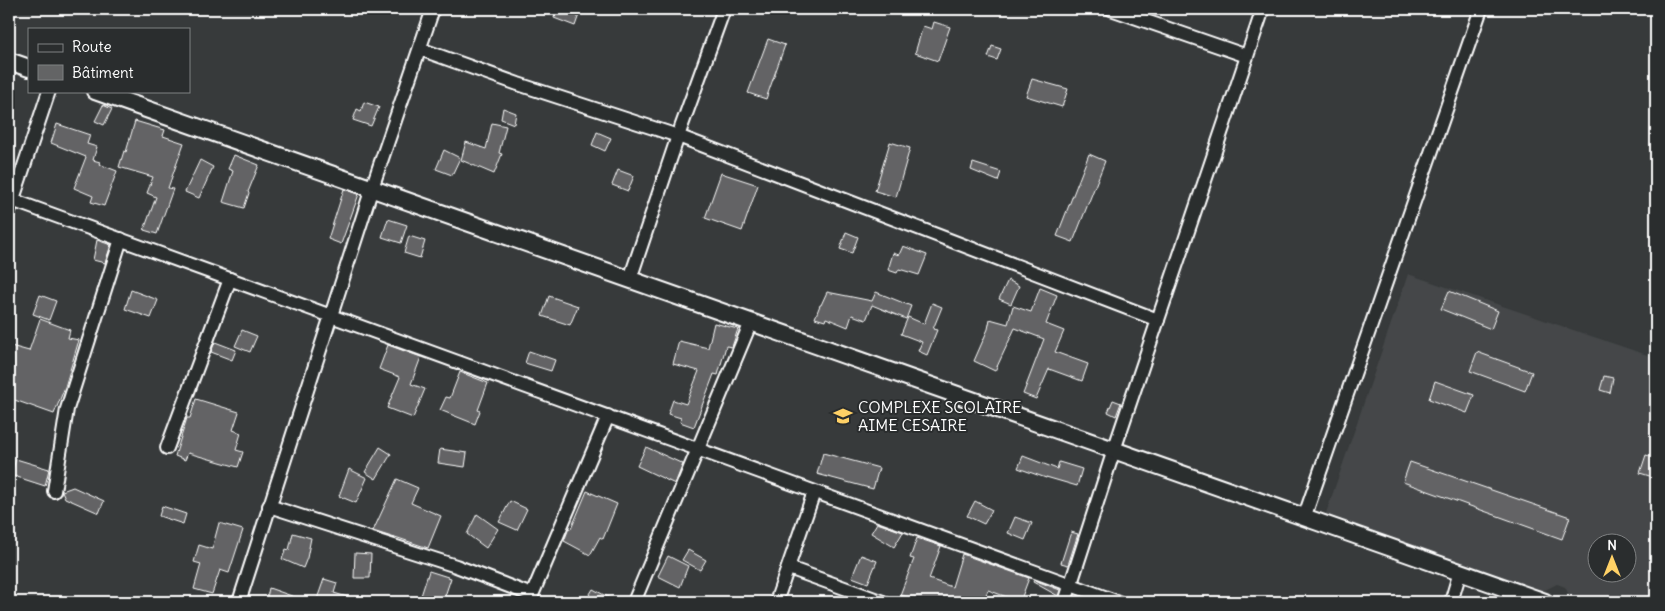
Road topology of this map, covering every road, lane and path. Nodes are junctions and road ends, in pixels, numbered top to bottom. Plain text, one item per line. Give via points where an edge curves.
1 (433, 9) edge
2 (724, 9) edge
3 (1111, 9) edge
4 (1263, 9) edge
5 (1481, 9) edge
6 (420, 49) junction
7 (1247, 56) junction
8 (9, 61) edge
9 (28, 68) edge
10 (49, 92) edge
11 (98, 92) edge
12 (678, 136) junction
13 (372, 188) junction
14 (11, 206) edge
15 (122, 239) junction
16 (230, 279) junction
17 (630, 279) junction
18 (332, 316) junction
19 (1158, 320) junction
20 (751, 322) junction
21 (608, 416) junction
22 (167, 448) dead end
23 (698, 449) junction
24 (1114, 450) junction
25 (54, 491) dead end
26 (814, 492) junction
27 (269, 506) junction
28 (1304, 518) junction
29 (789, 568) junction
30 (1460, 572) junction
31 (1071, 585) junction
32 (531, 599) edge
33 (239, 602) edge
34 (634, 602) edge
35 (776, 602) edge
36 (883, 602) edge
37 (1065, 602) edge
38 (1118, 602) edge
39 (1451, 602) edge
40 (1545, 602) edge

1 - 6 street
2 - 12 street
3 - 7 street
4 - 7 street
5 - 28 street
6 - 12 street
6 - 13 street
7 - 19 street
8 - 9 main road
10 - 14 street
11 - 13 main road
12 - 17 street
12 - 19 street
13 - 17 main road
13 - 18 street
14 - 15 street
15 - 16 street
15 - 25 street via 67,409
16 - 18 street
16 - 22 street
17 - 20 main road
18 - 21 street
18 - 27 street
19 - 24 street
20 - 23 street
20 - 24 main road
21 - 23 street
21 - 32 street
23 - 26 street
23 - 34 street
24 - 28 main road
24 - 31 street
26 - 29 street
26 - 31 street
27 - 32 street via 456,566
27 - 33 street
28 - 30 main road
29 - 35 street
29 - 36 street
30 - 39 street
30 - 40 main road
31 - 37 street
31 - 38 street

